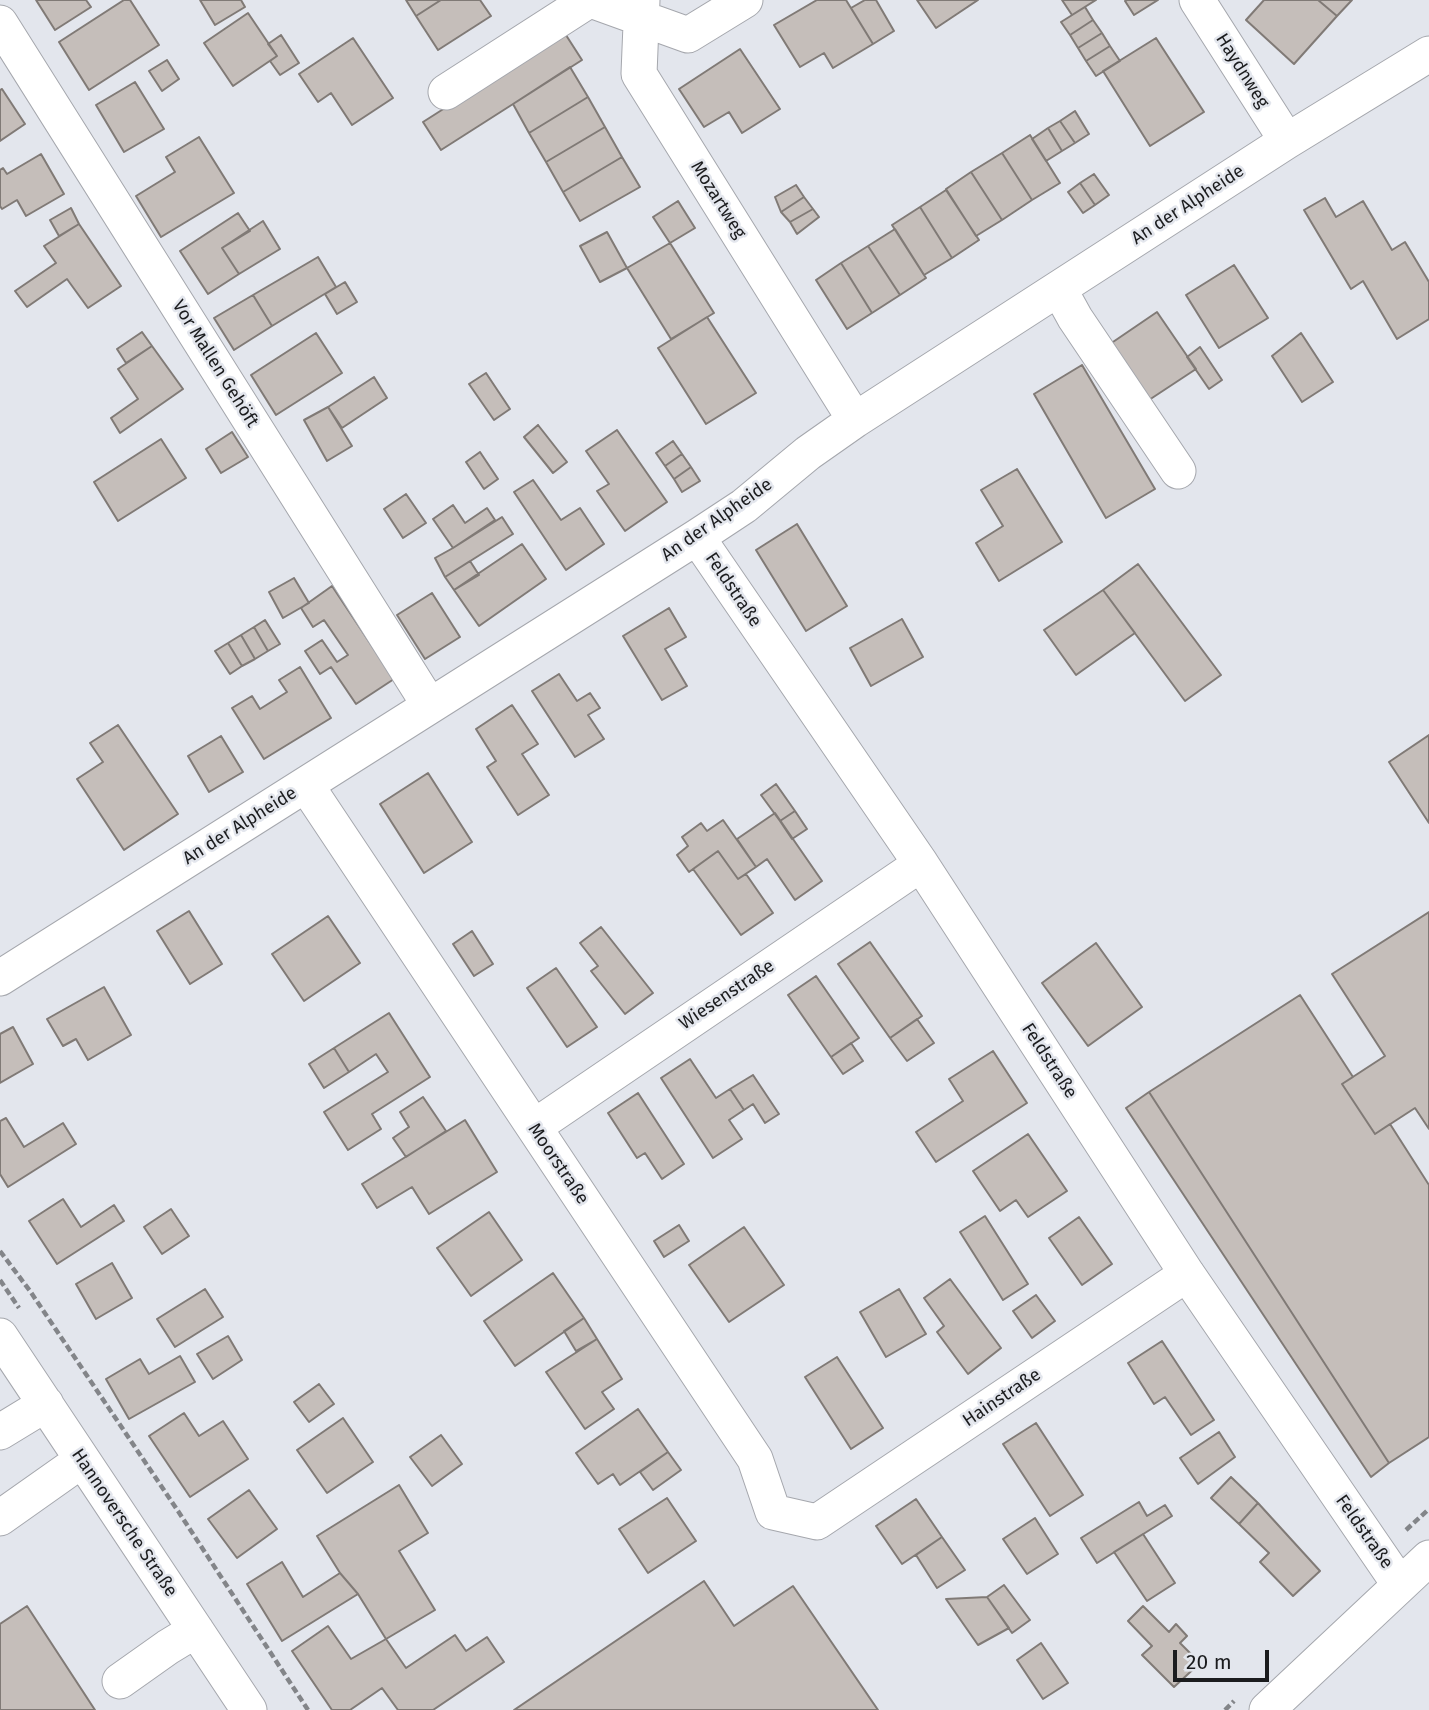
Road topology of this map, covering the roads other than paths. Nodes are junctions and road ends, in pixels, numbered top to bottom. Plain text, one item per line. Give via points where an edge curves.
1 (590, 0) edge
2 (745, 0) edge
3 (1197, 0) edge
4 (641, 9) edge
5 (0, 23) edge
6 (1429, 54) edge
7 (446, 92) dead end
8 (1287, 141) junction
9 (1059, 289) junction
10 (855, 419) junction
11 (1178, 471) dead end
12 (697, 537) junction
13 (430, 706) junction
14 (306, 785) junction
15 (921, 864) junction
16 (0, 978) edge
17 (534, 1127) junction
18 (1187, 1274) junction
19 (0, 1336) edge
20 (46, 1404) junction
21 (0, 1432) edge
22 (82, 1460) junction
23 (0, 1518) edge
24 (817, 1522) joint
25 (1429, 1558) edge
26 (1400, 1585) junction
27 (196, 1630) junction
28 (120, 1681) dead end
29 (248, 1710) edge
30 (1267, 1710) edge

1 - 4 street
1 - 7 street
2 - 4 street via 688,35
3 - 8 street, Haydnweg
4 - 10 street, Mozartweg via 639,74
5 - 13 street, Vor Mallen Gehöft
6 - 8 street, An der Alpheide
8 - 9 street, An der Alpheide
9 - 10 street, An der Alpheide
9 - 11 street
10 - 12 street, An der Alpheide
12 - 13 street, An der Alpheide
12 - 15 street, Feldstraße
13 - 14 street, An der Alpheide
14 - 16 street, An der Alpheide
14 - 17 street, Moorstraße
15 - 17 street, Wiesenstraße
15 - 18 street, Feldstraße
17 - 24 street, Moorstraße via 755,1460 772,1512
18 - 24 street, Hainstraße
18 - 26 street, Feldstraße
19 - 20 street, Hannoversche Straße
20 - 21 street
20 - 22 street, Hannoversche Straße
22 - 23 street
22 - 27 street, Hannoversche Straße
25 - 26 street
26 - 30 street
27 - 28 street
27 - 29 street, Hannoversche Straße

